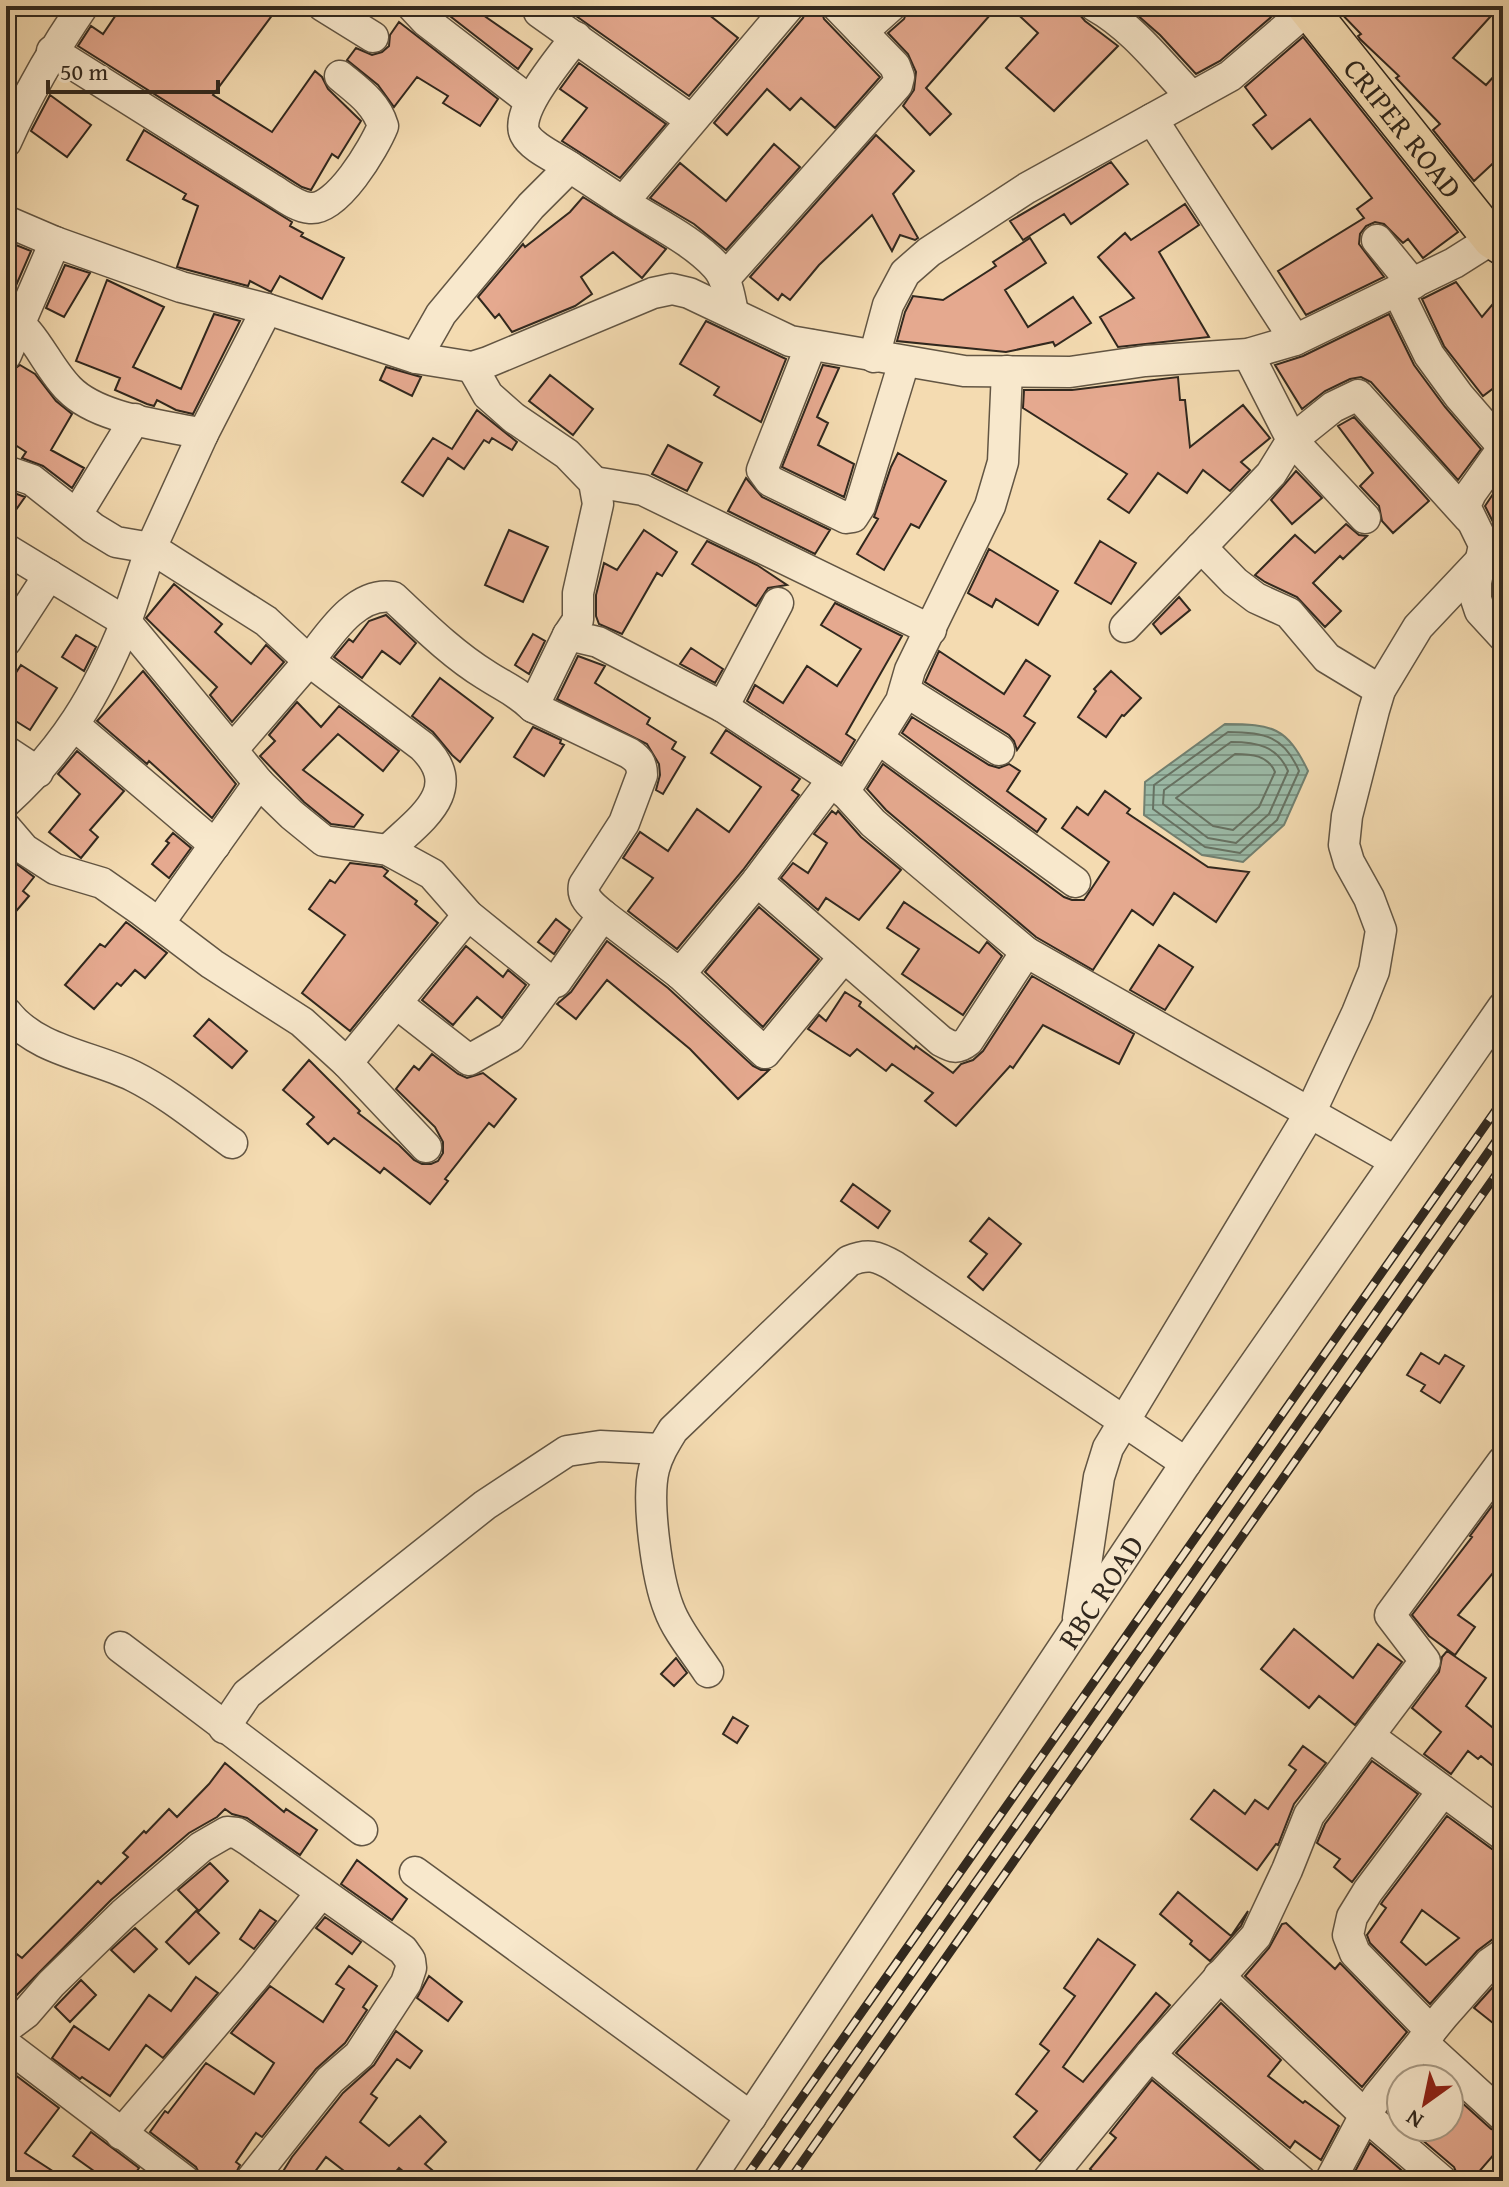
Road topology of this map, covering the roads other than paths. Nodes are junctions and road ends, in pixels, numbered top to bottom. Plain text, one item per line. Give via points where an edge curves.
1 (83, 6) edge
2 (323, 6) edge
3 (412, 6) edge
4 (789, 6) edge
5 (837, 6) edge
6 (891, 6) edge
7 (1095, 6) edge
8 (1313, 9) edge
9 (539, 12) dead end
10 (862, 32) junction
11 (373, 37) dead end
12 (576, 37) junction
13 (52, 51) junction
14 (340, 76) dead end
15 (1192, 97) junction
16 (530, 101) junction
17 (1152, 119) junction
18 (691, 120) junction
19 (6, 142) edge
20 (570, 167) junction
21 (623, 202) junction
22 (6, 221) edge
23 (1499, 237) edge
24 (1377, 240) dead end
25 (55, 242) junction
26 (724, 279) junction
27 (1405, 288) junction
28 (267, 309) junction
29 (733, 313) junction
30 (13, 318) edge
31 (1295, 340) junction
32 (811, 345) junction
33 (1248, 354) junction
34 (6, 355) edge
35 (416, 358) junction
36 (889, 359) junction
37 (472, 367) junction
38 (1007, 371) junction
39 (135, 419) junction
40 (203, 434) junction
41 (1292, 440) junction
42 (1503, 448) edge
43 (6, 471) edge
44 (594, 482) junction
45 (77, 514) junction
46 (1365, 518) dead end
47 (1469, 518) junction
48 (1201, 547) junction
49 (151, 548) junction
50 (6, 549) edge
51 (1484, 557) junction
52 (49, 575) junction
53 (778, 603) dead end
54 (126, 622) junction
55 (1125, 627) dead end
56 (931, 630) junction
57 (568, 635) junction
58 (1503, 636) edge
59 (6, 641) edge
60 (309, 661) junction
61 (1380, 690) junction
62 (905, 691) junction
63 (533, 707) junction
64 (723, 707) junction
65 (74, 725) junction
66 (879, 739) junction
67 (232, 750) junction
68 (999, 750) dead end
69 (6, 751) edge
70 (38, 772) junction
71 (259, 783) junction
72 (838, 785) junction
73 (6, 802) edge
74 (6, 828) edge
75 (215, 845) junction
76 (388, 850) junction
77 (757, 881) junction
78 (1075, 882) dead end
79 (468, 915) junction
80 (603, 915) junction
81 (159, 923) junction
82 (1026, 952) junction
83 (844, 957) junction
84 (680, 974) junction
85 (551, 982) junction
86 (396, 1003) junction
87 (1503, 1007) edge
88 (6, 1012) edge
89 (347, 1063) junction
90 (1310, 1113) junction
91 (232, 1143) dead end
92 (426, 1147) dead end
93 (1395, 1161) junction
94 (1122, 1422) junction
95 (660, 1449) junction
96 (1503, 1461) edge
97 (1186, 1463) junction
98 (1077, 1624) junction
99 (120, 1647) dead end
100 (708, 1672) dead end
101 (224, 1728) junction
102 (1369, 1736) junction
103 (1443, 1791) junction
104 (362, 1830) dead end
105 (1503, 1835) edge
106 (415, 1872) dead end
107 (320, 1894) junction
108 (1499, 1963) edge
109 (1219, 1976) junction
110 (6, 2028) edge
111 (1427, 2037) junction
112 (6, 2045) edge
113 (1150, 2055) junction
114 (1365, 2115) junction
115 (1503, 2116) edge
116 (751, 2117) junction
117 (121, 2134) junction
118 (185, 2181) edge
119 (250, 2181) edge
120 (708, 2181) edge
121 (1047, 2181) edge
122 (1301, 2181) edge
123 (1330, 2181) edge
124 (1442, 2181) edge

1 - 13 street
2 - 11 street
3 - 16 street
4 - 18 street
5 - 10 street
6 - 10 street
7 - 15 street
8 - 15 street via 1230,76
8 - 23 main road, CRIPER ROAD
9 - 12 street
10 - 26 street via 895,66 897,85
12 - 16 street
12 - 18 street
13 - 14 street via 307,208 319,208 346,184 383,126 370,102
13 - 19 street
15 - 17 street
16 - 20 street via 524,134
17 - 31 street
17 - 36 street via 1027,188 905,273 888,305
18 - 21 street
20 - 21 street
20 - 35 street via 441,314
21 - 26 street via 688,243 718,267
22 - 25 street
23 - 27 street
24 - 27 street
25 - 28 street via 181,287
25 - 30 street
26 - 29 street
27 - 31 street
27 - 42 street via 1429,355
28 - 35 street
28 - 40 street
29 - 32 street via 773,334
29 - 37 street via 672,289
30 - 34 street
30 - 39 street via 70,390 94,407
31 - 33 street
32 - 36 street
32 - 36 street via 762,470 770,481 846,518 860,506
33 - 38 street via 1070,372
33 - 41 street
35 - 37 street
36 - 38 street via 964,371
37 - 44 street via 488,395 567,454
38 - 56 street via 1003,462 990,506
39 - 40 street
39 - 45 street
40 - 49 street
41 - 46 street
41 - 47 street via 1333,407 1358,395
41 - 48 street via 1271,474
42 - 47 street via 1471,493 1465,506
43 - 45 street via 32,480
44 - 56 street via 655,495
44 - 57 street via 598,504 578,593 578,620
45 - 49 street via 116,542
47 - 51 street via 1481,537
48 - 55 street
48 - 61 street via 1256,598 1289,613 1327,658
49 - 54 street
49 - 60 street via 266,621
50 - 52 street
51 - 58 street via 1476,599
51 - 61 street via 1418,627
52 - 54 street
52 - 59 street
53 - 64 street
54 - 65 street
54 - 67 street
56 - 62 street
57 - 63 street
57 - 64 street via 598,642
60 - 63 street via 341,621 369,599 393,597 450,648
60 - 67 street
60 - 76 street via 436,759 442,788 436,802
61 - 90 street via 1344,845 1381,930 1374,971
62 - 66 street
62 - 68 street
63 - 80 street via 629,753 642,767 624,823 584,885 587,899
64 - 72 street
65 - 70 street
65 - 75 street
66 - 72 street
66 - 78 street
67 - 71 street
69 - 70 street
70 - 73 street
71 - 75 street
71 - 76 street via 324,841
72 - 77 street
72 - 82 street via 920,865
74 - 81 street via 24,849 55,869 102,883
75 - 81 street
76 - 79 street via 432,874
77 - 83 street
77 - 84 street
79 - 85 street
79 - 86 street
80 - 84 street
80 - 85 street
81 - 89 street via 302,1022
82 - 83 street via 960,1047 941,1041
82 - 90 street
83 - 84 street via 765,1053
85 - 86 street via 510,1037 469,1060
86 - 89 street
87 - 93 street, RBC ROAD
88 - 91 street via 24,1031 49,1044 167,1095
89 - 92 street
90 - 93 street
90 - 94 street
93 - 97 street, RBC ROAD
94 - 95 street via 894,1266 864,1254 849,1261 673,1430
94 - 97 street
94 - 98 street via 1099,1477
95 - 100 street via 653,1472 659,1572 669,1611
95 - 101 street via 600,1446 567,1451 485,1505 247,1694
96 - 102 street via 1390,1615 1425,1661
97 - 98 street, RBC ROAD
98 - 116 street, RBC ROAD
99 - 101 street
101 - 104 street
102 - 103 street
102 - 109 street via 1309,1815 1256,1936
103 - 105 street
103 - 111 street via 1368,1891 1348,1935 1355,1953
106 - 116 street
107 - 110 street via 237,1833 217,1835 123,1914
107 - 117 street
107 - 119 street via 403,1950 411,1968 359,2055 330,2080
108 - 111 street
109 - 113 street
109 - 114 street
111 - 114 street
111 - 115 street
112 - 117 street
113 - 121 street
113 - 122 street
114 - 123 street
114 - 124 street
116 - 120 street, RBC ROAD
117 - 118 street

